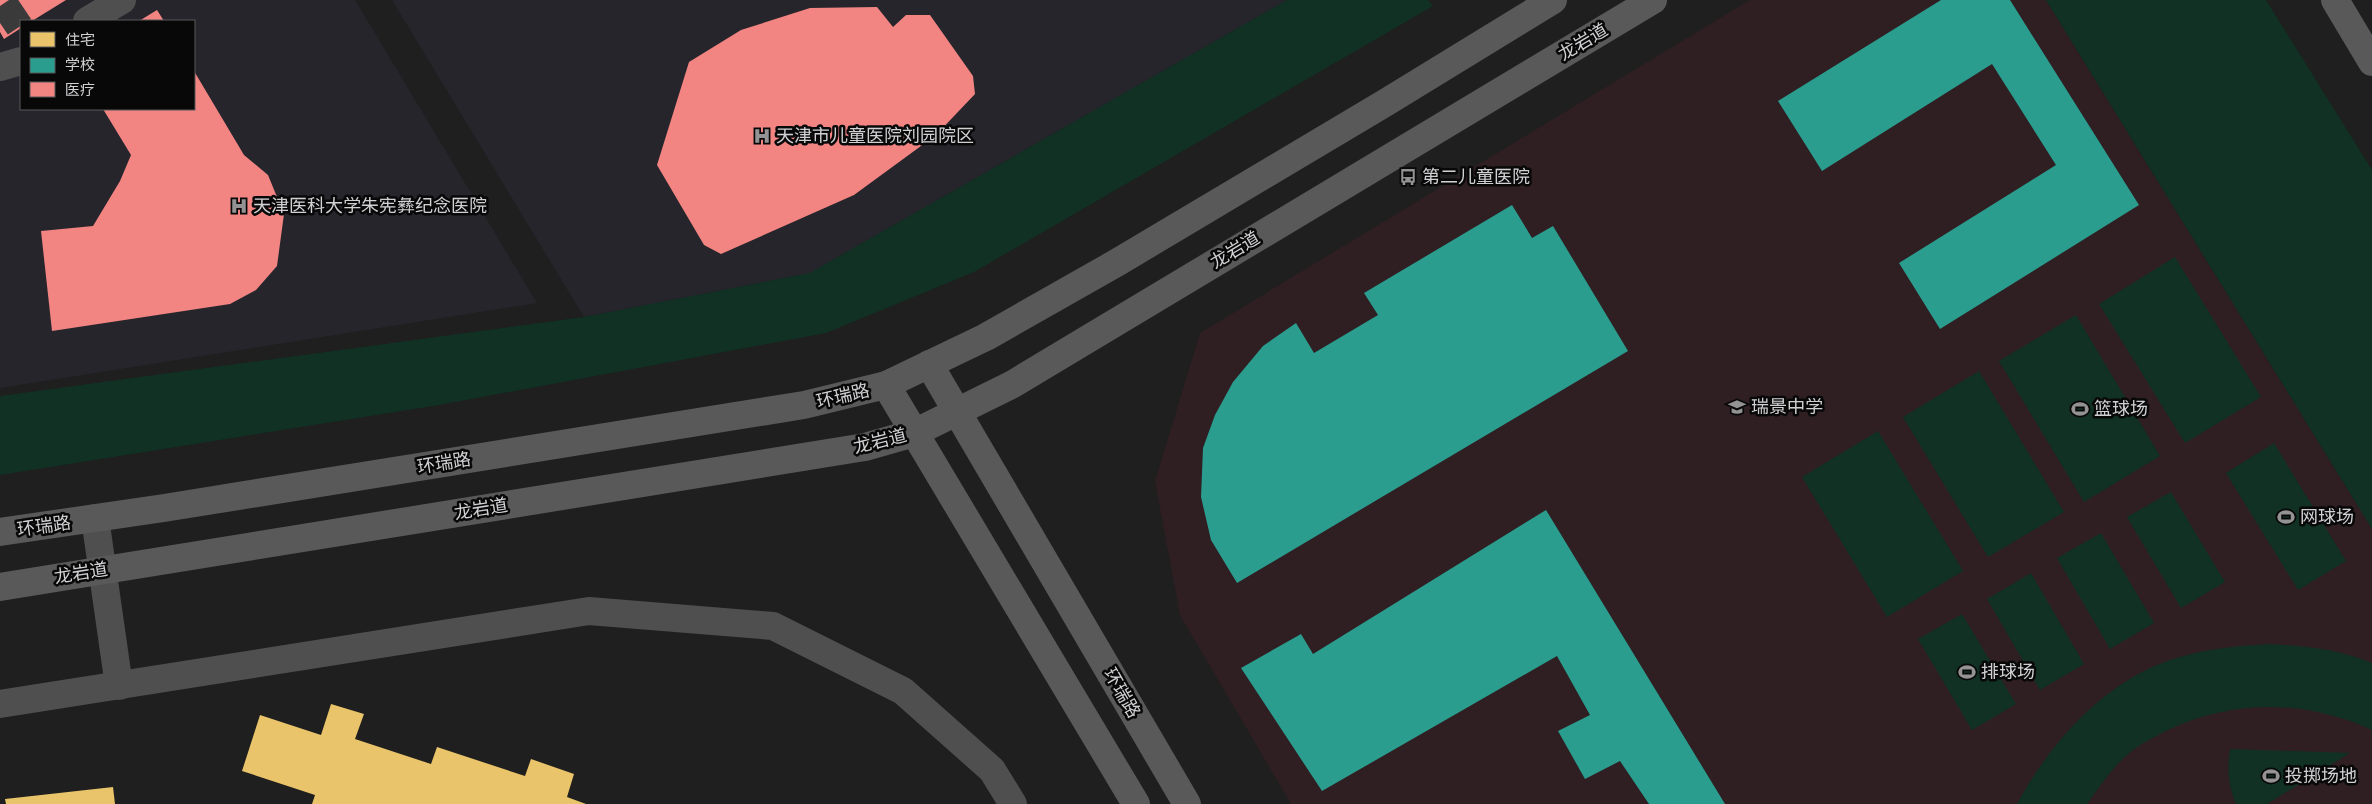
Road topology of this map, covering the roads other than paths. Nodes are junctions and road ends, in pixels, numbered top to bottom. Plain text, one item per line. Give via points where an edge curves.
1 (122, 0) edge
2 (1553, 0) edge
3 (1653, 0) edge
4 (2335, 0) edge
5 (89, 20) edge
6 (20, 61) edge
7 (2372, 62) edge
8 (0, 67) edge
9 (929, 364) junction
10 (886, 385) junction
11 (957, 412) junction
12 (914, 433) junction
13 (95, 518) junction
14 (0, 532) edge
15 (102, 570) junction
16 (0, 587) edge
17 (119, 686) junction
18 (0, 704) edge
19 (1013, 804) edge
20 (1136, 804) edge
21 (1187, 804) edge

1 - 5 lane
2 - 9 main road via 1118,262 986,337
3 - 11 main road, 龙岩道 via 1013,384
4 - 7 main road
6 - 8 lane
9 - 10 main road, 环瑞路
9 - 11 main road, 环瑞路
10 - 12 main road, 环瑞路
10 - 13 main road, 环瑞路 via 794,407
11 - 12 main road, 龙岩道
11 - 21 main road, 环瑞路
12 - 15 main road, 龙岩道 via 865,447
12 - 20 main road, 环瑞路
13 - 14 main road, 环瑞路
13 - 15 lane
15 - 16 main road, 龙岩道
15 - 17 lane
17 - 18 lane
17 - 19 lane via 589,611 773,626 903,691 992,770

